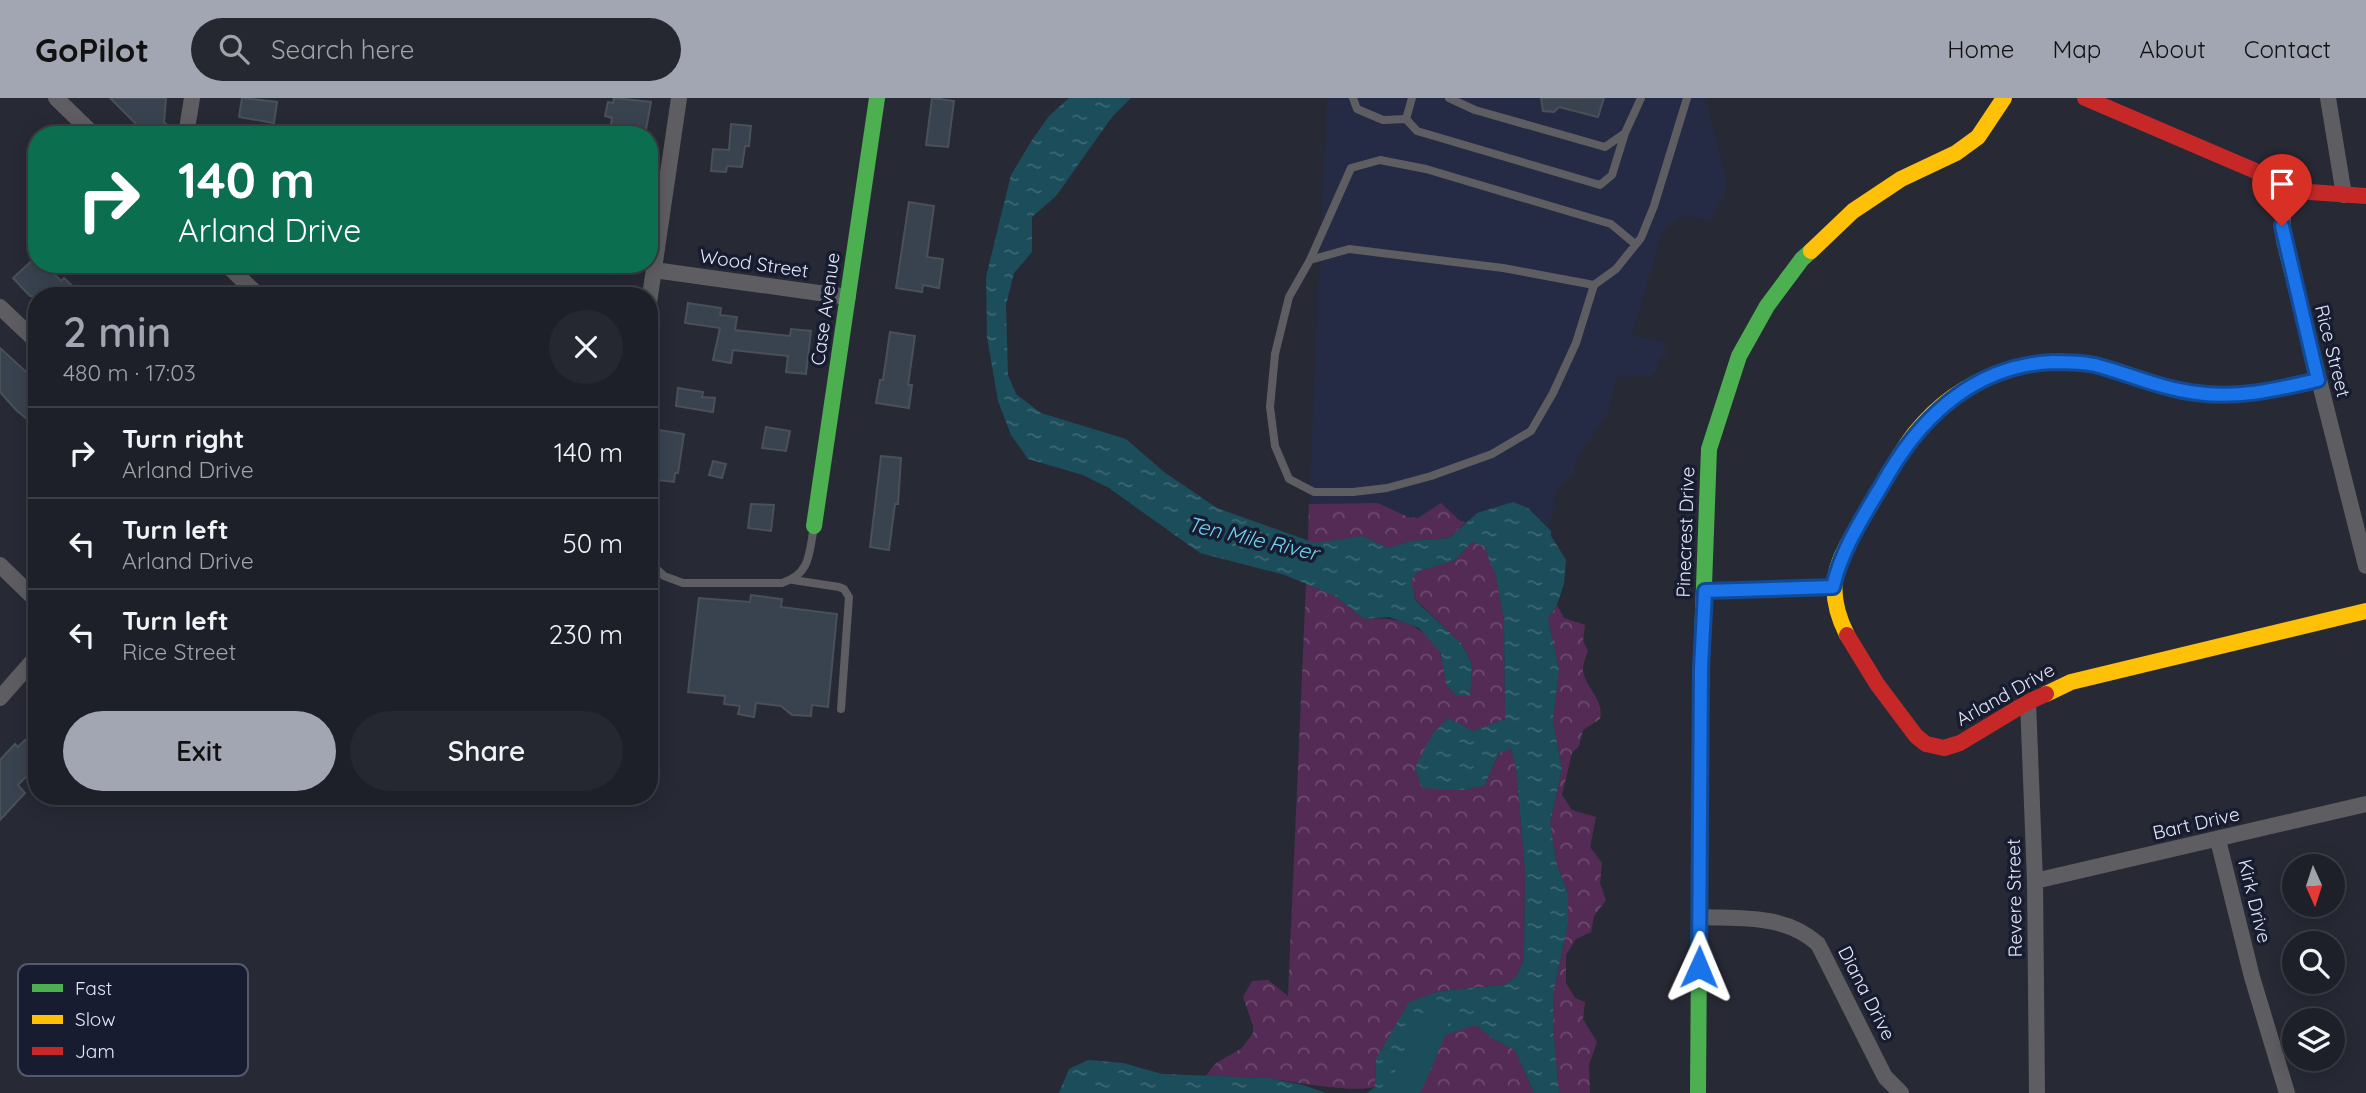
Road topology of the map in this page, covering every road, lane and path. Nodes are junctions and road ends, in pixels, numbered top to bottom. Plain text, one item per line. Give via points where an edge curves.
1 (56, 98) edge
2 (192, 98) edge
3 (679, 98) edge
4 (877, 98) edge
5 (1353, 98) edge
6 (1412, 98) edge
7 (1448, 98) edge
8 (1641, 98) edge
9 (1687, 98) edge
10 (2004, 98) edge
11 (2085, 98) edge
12 (2328, 98) edge
13 (1406, 119) junction
14 (85, 126) edge
15 (187, 126) edge
16 (1625, 132) junction
17 (2288, 185) junction
18 (2344, 195) junction
19 (2366, 196) edge
20 (658, 242) edge
21 (1635, 244) junction
22 (1310, 260) junction
23 (658, 271) edge
24 (235, 273) edge
25 (1594, 285) junction
26 (249, 287) edge
27 (848, 297) junction
28 (0, 307) edge
29 (28, 333) edge
30 (2318, 380) junction
31 (814, 526) joint
32 (0, 565) edge
33 (2366, 566) edge
34 (658, 570) edge
35 (793, 580) junction
36 (1833, 587) junction
37 (1705, 591) junction
38 (28, 592) edge
39 (2366, 611) edge
40 (28, 666) edge
41 (0, 698) edge
42 (2028, 702) junction
43 (841, 709) dead end
44 (2366, 804) edge
45 (2218, 840) junction
46 (2035, 881) junction
47 (1700, 917) junction
48 (1698, 1093) edge
49 (1901, 1093) edge
50 (2037, 1093) edge
51 (2287, 1093) edge

1 - 14 street
2 - 15 street
3 - 20 street
4 - 27 street, Case Avenue
5 - 13 lane via 1357,109 1383,120
6 - 13 lane
7 - 16 lane via 1605,147
8 - 16 lane
9 - 21 lane via 1654,206
10 - 37 street, Pinecrest Drive via 1978,137 1853,211 1802,259 1767,306 1739,356 1709,449
11 - 17 street
12 - 18 street
13 - 16 lane via 1417,131 1600,185 1612,175
17 - 18 street
17 - 30 street, Rice Street via 2282,226
18 - 19 street
21 - 22 lane via 1611,224 1426,169 1380,160 1352,168
21 - 25 lane via 1616,268
22 - 25 lane via 1349,249 1503,268
22 - 25 lane via 1289,297 1275,354 1270,407 1275,446 1289,479 1314,492 1387,488 1431,476 1492,454 1531,431 1576,343
23 - 27 street, Wood Street
24 - 26 street
27 - 31 street, Case Avenue
28 - 29 street
30 - 33 street, Rice Street
30 - 36 street via 2260,394 2198,394 2071,362 2026,365 1982,379 1941,406 1912,438 1842,555
31 - 35 lane via 804,569
32 - 38 street
34 - 35 lane via 683,583
35 - 43 lane via 839,587 849,597
36 - 37 street
36 - 42 street, Arland Drive via 1845,632 1856,652 1926,744 1944,748 1960,743
37 - 47 street, Pinecrest Drive
39 - 42 street, Arland Drive via 2071,682
40 - 41 street
42 - 46 street, Revere Street
44 - 45 street, Bart Drive
45 - 46 street, Bart Drive
45 - 51 street, Kirk Drive
46 - 50 street, Revere Street
47 - 48 street, Pinecrest Drive
47 - 49 street, Diana Drive via 1766,920 1804,931 1818,944 1885,1077

